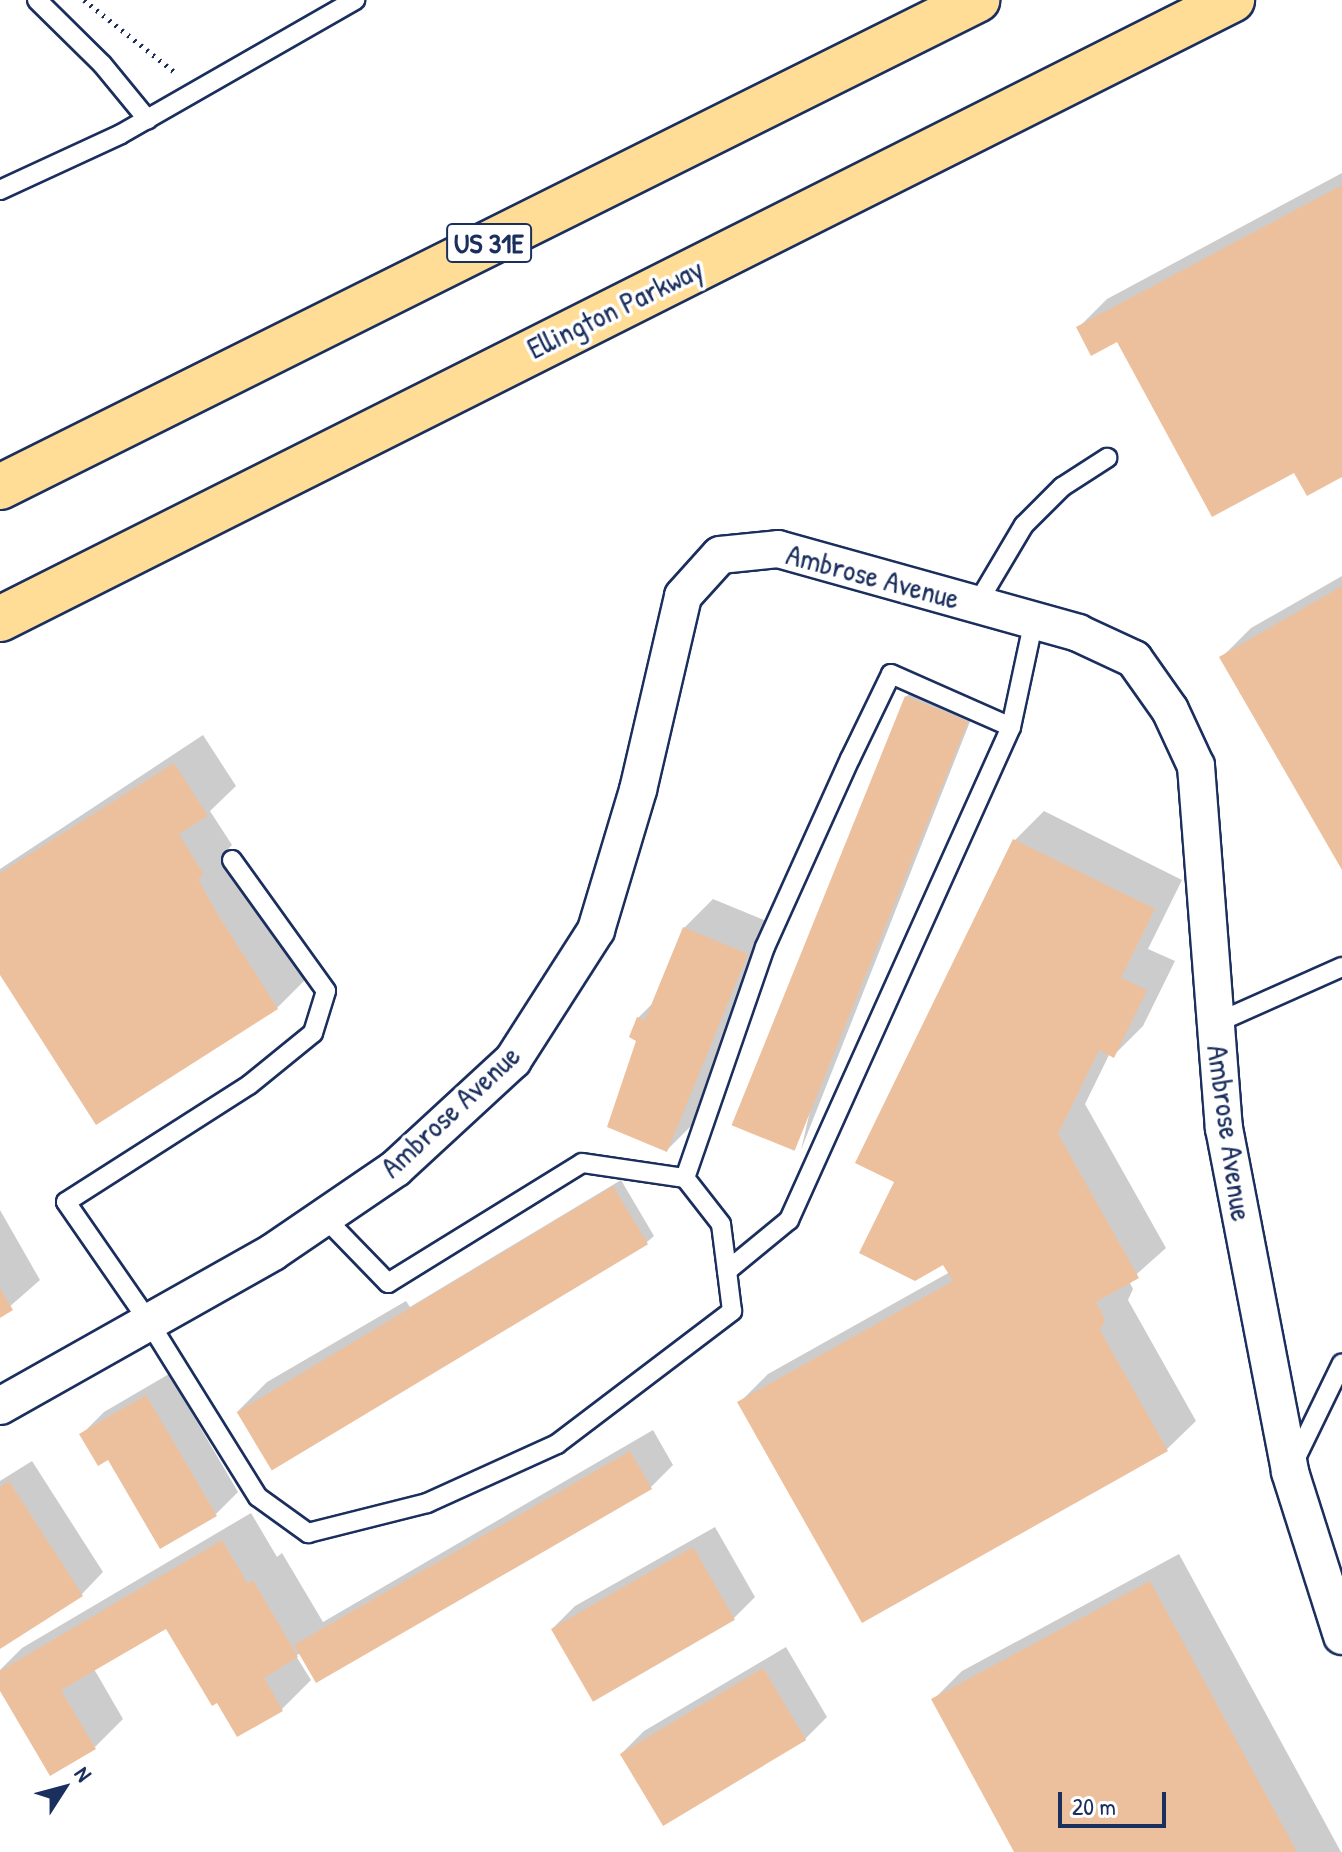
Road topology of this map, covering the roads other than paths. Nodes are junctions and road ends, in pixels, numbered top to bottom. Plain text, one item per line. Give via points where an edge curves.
1 (37, 0) edge
2 (355, 0) edge
3 (977, 0) edge
4 (1232, 0) edge
5 (148, 120) junction
6 (0, 190) edge
7 (1107, 458) dead end
8 (0, 487) edge
9 (977, 604) junction
10 (0, 619) edge
11 (1034, 620) junction
12 (1011, 727) junction
13 (232, 860) dead end
14 (1342, 967) edge
15 (1216, 1023) junction
16 (685, 1178) junction
17 (324, 1217) junction
18 (727, 1271) junction
19 (149, 1322) junction
20 (1342, 1363) edge
21 (0, 1406) edge
22 (1290, 1472) junction
23 (1342, 1636) edge

1 - 5 lane via 102,64
2 - 5 lane
3 - 8 highway, US 31E
4 - 10 highway, Ellington Parkway
5 - 6 lane
7 - 9 lane via 1062,487 1024,525
9 - 11 street, Ambrose Avenue
9 - 17 street, Ambrose Avenue via 778,549 720,555 683,596 638,790 596,930 513,1060 396,1168
11 - 12 lane
11 - 15 street, Ambrose Avenue via 1134,659 1170,710 1196,766
12 - 16 lane via 891,674 765,947
12 - 18 lane via 789,1220
13 - 19 lane via 326,991 313,1033 303,1042 249,1085 66,1202
14 - 15 lane
15 - 22 street, Ambrose Avenue via 1224,1128
16 - 17 lane via 582,1163 388,1283
16 - 18 lane via 721,1224
17 - 19 street, Ambrose Avenue
18 - 19 lane via 732,1311 557,1444 427,1503 308,1533 258,1497
19 - 21 street, Ambrose Avenue
20 - 22 lane
22 - 23 street, Ambrose Avenue

